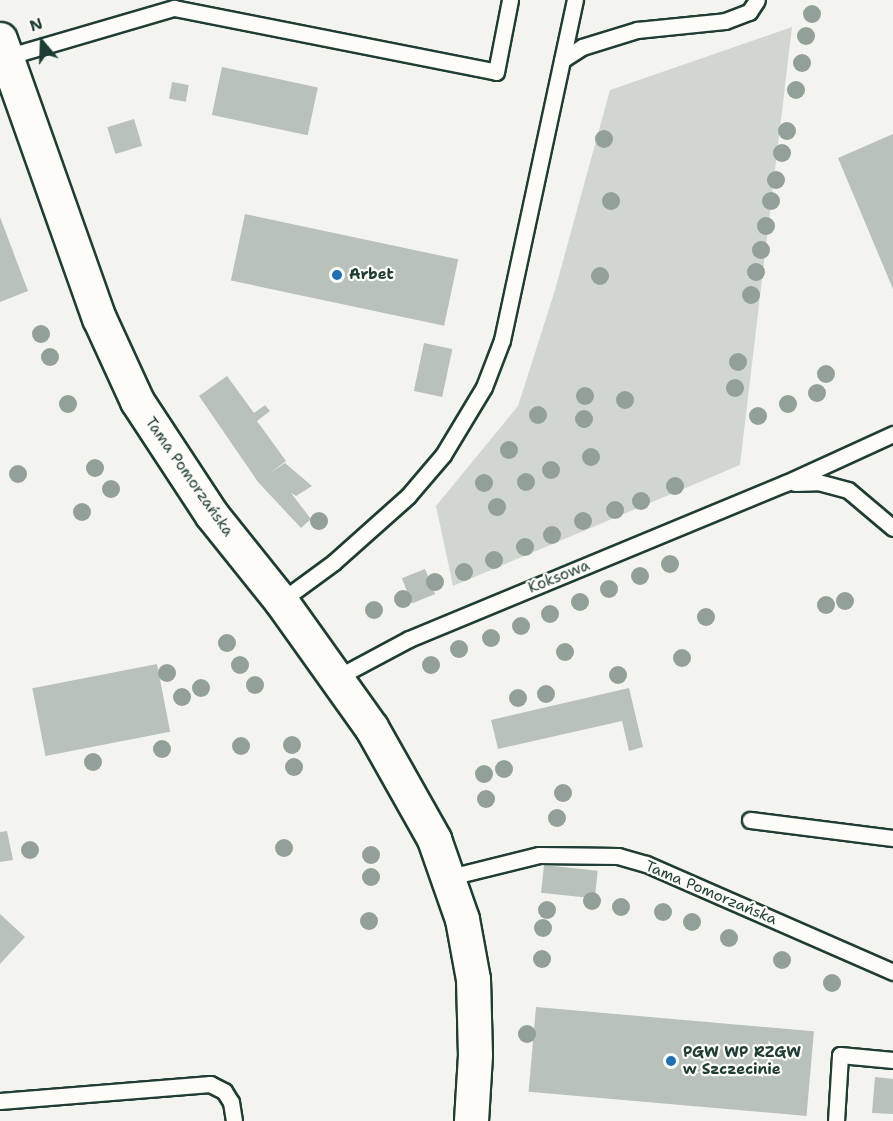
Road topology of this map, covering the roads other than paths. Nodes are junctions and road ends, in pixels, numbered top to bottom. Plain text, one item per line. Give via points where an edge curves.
1 (510, 0) edge
2 (575, 0) edge
3 (757, 0) edge
4 (3, 48) edge
5 (562, 60) junction
6 (893, 434) edge
7 (786, 483) junction
8 (893, 528) edge
9 (281, 601) junction
10 (336, 678) junction
11 (750, 820) dead end
12 (893, 838) edge
13 (450, 877) junction
14 (893, 972) edge
15 (893, 1060) edge
16 (0, 1101) edge
17 (234, 1121) edge
18 (471, 1121) edge
19 (836, 1121) edge

1 - 4 lane via 496,72 174,9
2 - 5 lane
3 - 5 lane via 749,12 725,21 637,30 582,47
4 - 9 street, Tama Pomorzańska via 99,318 138,401 212,514
5 - 9 lane via 502,340 473,408 443,455 408,496 351,549
6 - 7 lane, Koksowa
7 - 8 lane via 818,482 848,490
7 - 10 lane, Koksowa via 409,639
9 - 10 street, Tama Pomorzańska
10 - 13 street, Tama Pomorzańska via 414,798
11 - 12 lane
13 - 14 lane, Tama Pomorzańska via 540,855 618,856 646,864
13 - 18 street, Tama Pomorzańska via 473,979 475,1055
15 - 19 lane via 840,1055
16 - 17 lane via 210,1084 224,1091 231,1102

